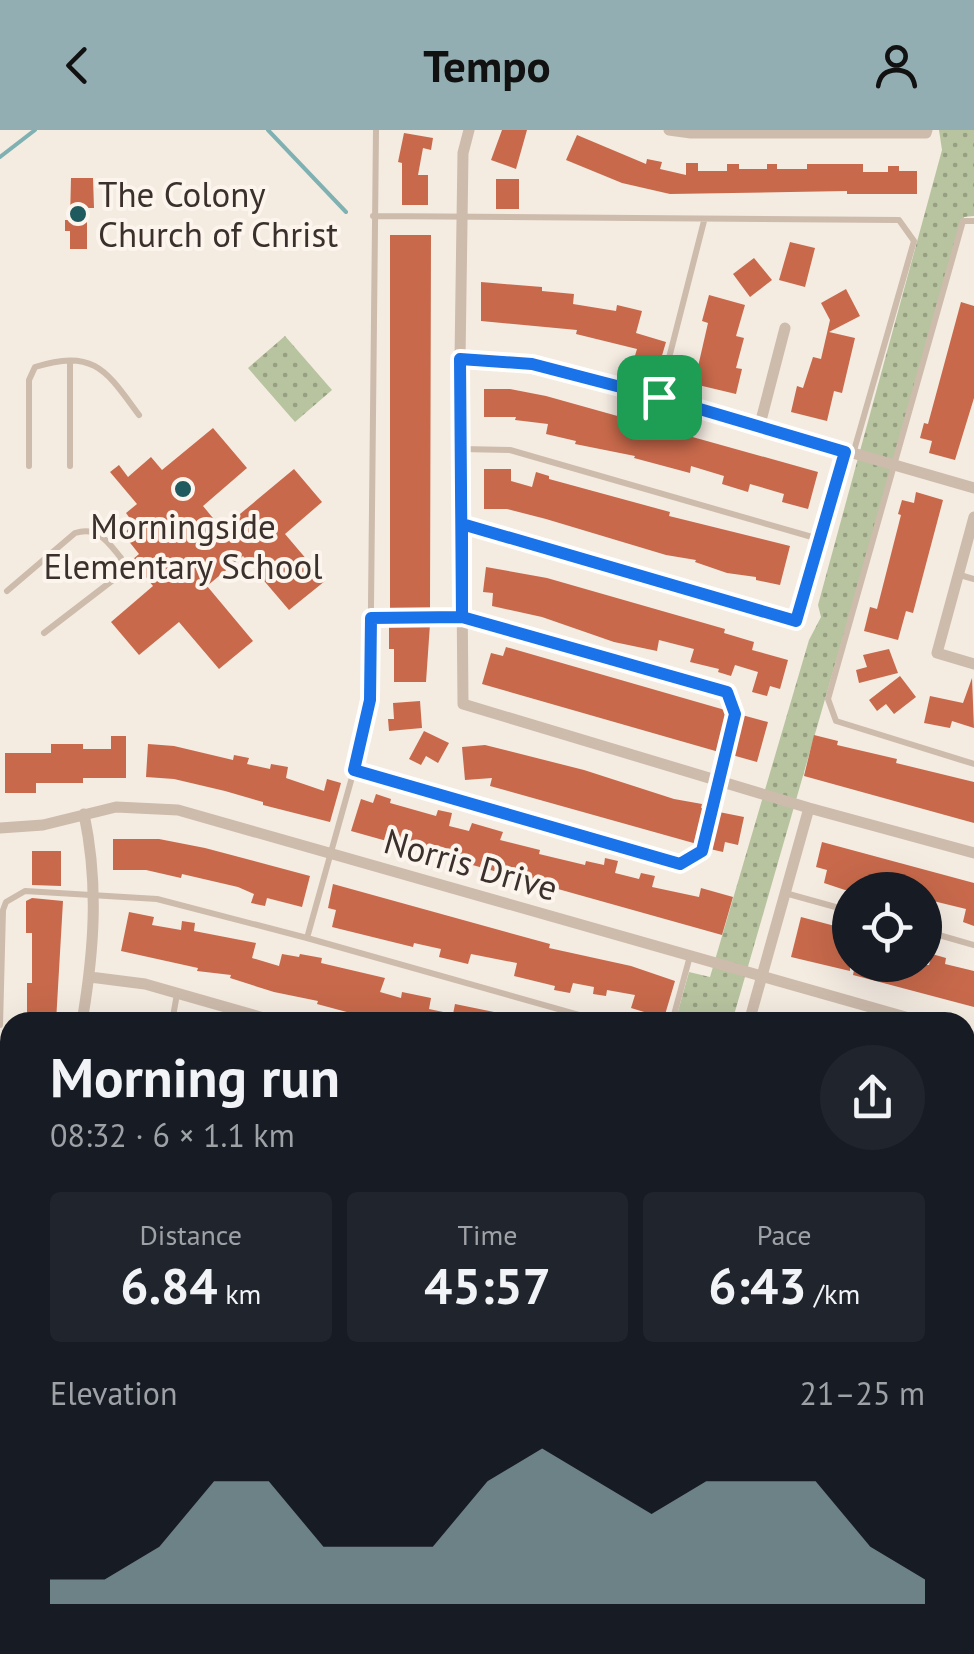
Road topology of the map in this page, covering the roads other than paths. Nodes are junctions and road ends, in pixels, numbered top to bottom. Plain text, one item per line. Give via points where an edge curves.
1 (376, 130) edge
2 (468, 130) edge
3 (669, 130) edge
4 (926, 132) edge
5 (373, 216) junction
6 (462, 216) junction
7 (704, 221) junction
8 (974, 221) edge
9 (785, 328) dead end
10 (460, 359) junction
11 (70, 362) junction
12 (659, 397) junction
13 (138, 415) dead end
14 (759, 428) junction
15 (462, 449) junction
16 (849, 453) junction
17 (30, 466) dead end
18 (70, 466) dead end
19 (893, 466) junction
20 (974, 488) edge
21 (974, 516) edge
22 (462, 524) junction
23 (820, 539) junction
24 (958, 574) junction
25 (974, 579) edge
26 (7, 590) dead end
27 (462, 617) junction
28 (371, 618) junction
29 (44, 634) dead end
30 (974, 664) edge
31 (974, 764) edge
32 (354, 770) junction
33 (718, 782) junction
34 (809, 808) junction
35 (84, 814) junction
36 (0, 828) edge
37 (330, 852) junction
38 (974, 853) edge
39 (784, 893) junction
40 (94, 896) junction
41 (832, 906) edge
42 (942, 936) edge
43 (307, 938) junction
44 (974, 945) edge
45 (690, 956) junction
46 (761, 976) junction
47 (90, 977) junction
48 (177, 993) junction
49 (0, 1012) edge
50 (84, 1012) edge
51 (174, 1012) edge
52 (240, 1012) edge
53 (569, 1012) edge
54 (675, 1012) edge
55 (752, 1012) edge
56 (888, 1012) edge

1 - 5 lane
2 - 6 street
3 - 4 street
5 - 6 lane
5 - 28 lane
6 - 7 lane
6 - 10 street
7 - 12 lane
7 - 16 lane via 899,220 914,241
8 - 19 lane via 963,221
9 - 14 street
10 - 12 street via 532,364
10 - 15 street
11 - 13 lane via 94,362
11 - 17 lane via 36,367 29,380
11 - 18 lane
12 - 14 street
14 - 16 street
15 - 22 street
15 - 23 lane via 510,450
16 - 19 street
16 - 23 street
19 - 20 street
19 - 31 lane via 828,699 836,721
21 - 24 street
22 - 23 street via 796,621
22 - 27 street
24 - 25 lane
24 - 30 street via 937,653
26 - 29 lane via 75,533 101,534 121,558 120,570
27 - 28 lane
27 - 33 street via 462,704
27 - 33 lane via 727,692 735,714
28 - 32 lane via 370,700
32 - 33 lane via 680,864 702,851
32 - 37 lane
33 - 34 street
34 - 38 street
34 - 39 street
35 - 36 street, Norris Drive
35 - 37 street, Norris Drive via 116,807 178,810
35 - 40 street
37 - 43 lane
37 - 45 street, Norris Drive
39 - 41 lane
39 - 46 street
40 - 43 lane via 157,898
40 - 47 street
40 - 49 lane via 25,891 6,902
42 - 44 lane
43 - 53 lane
45 - 46 street, Norris Drive
45 - 54 lane
46 - 55 street
46 - 56 street, Norris Drive
47 - 48 street
47 - 50 street
48 - 51 lane
48 - 52 street

